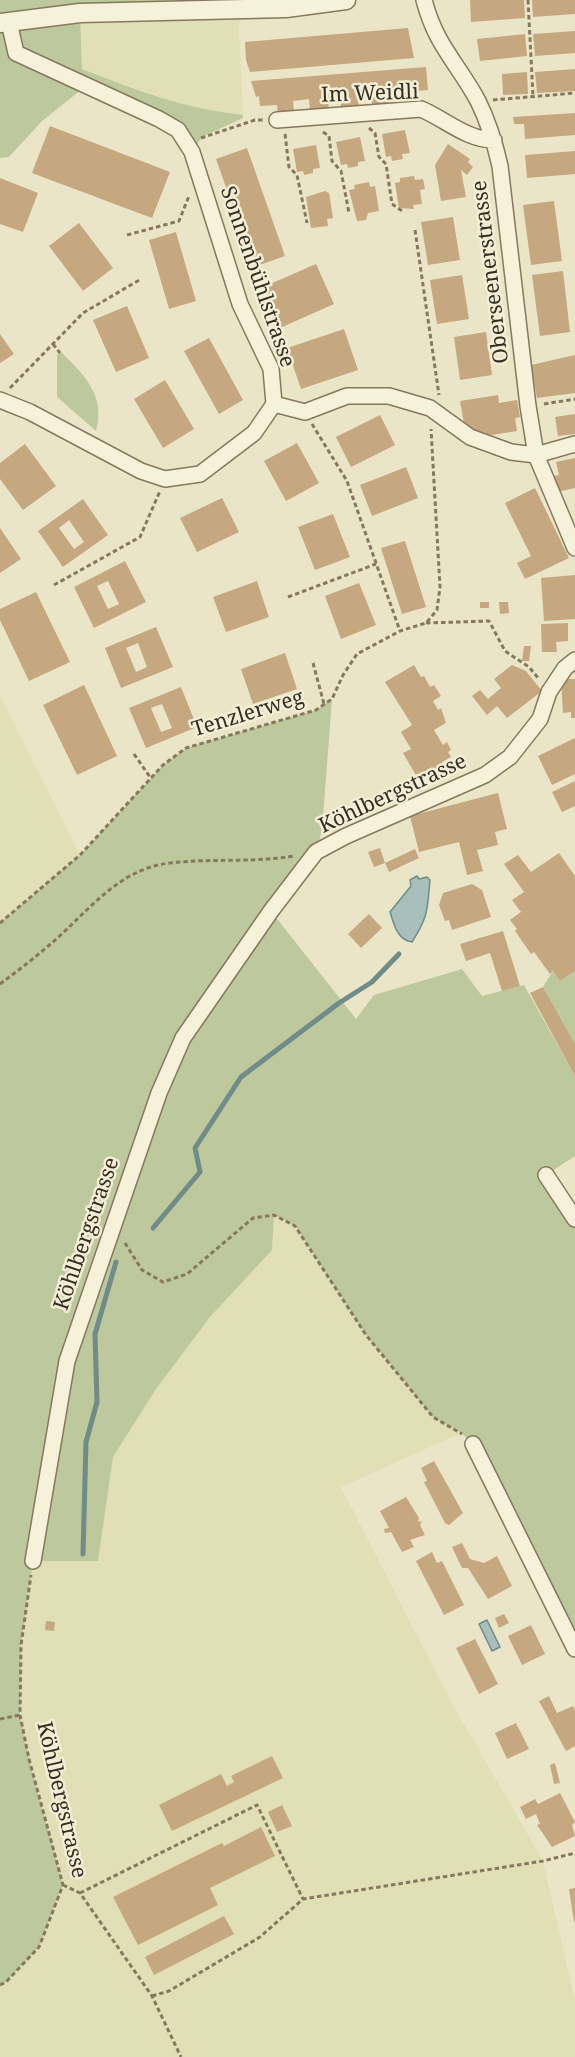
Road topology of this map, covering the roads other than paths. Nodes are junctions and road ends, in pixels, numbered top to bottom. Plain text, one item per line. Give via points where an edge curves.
1 (346, 0) edge
2 (424, 0) edge
3 (5, 23) edge
4 (280, 120) road end
5 (494, 140) junction
6 (4, 395) edge
7 (274, 404) junction
8 (575, 444) edge
9 (536, 455) junction
10 (575, 548) edge
11 (575, 660) edge
12 (546, 1175) dead end
13 (575, 1220) edge
14 (473, 1444) road end
15 (33, 1561) road end
16 (575, 1649) edge

1 - 3 street via 286,8 80,13
2 - 5 street, Oberseenerstrasse via 438,41 477,101
3 - 7 street, Sonnenbühlstrasse via 16,53 178,130 192,152 240,304 271,369
4 - 5 street, Im Weidli via 421,109 478,140
5 - 9 street, Oberseenerstrasse
6 - 7 street via 141,471 165,479 200,474 254,433
7 - 9 street via 305,412 348,396 389,396 436,413 470,437 511,452
8 - 9 street
9 - 10 street, Oberseenerstrasse
11 - 15 street, Köhlbergstrasse via 565,668 549,692 540,719 510,757 485,775 316,852 183,1038 159,1093 67,1361
12 - 13 street
14 - 16 street

